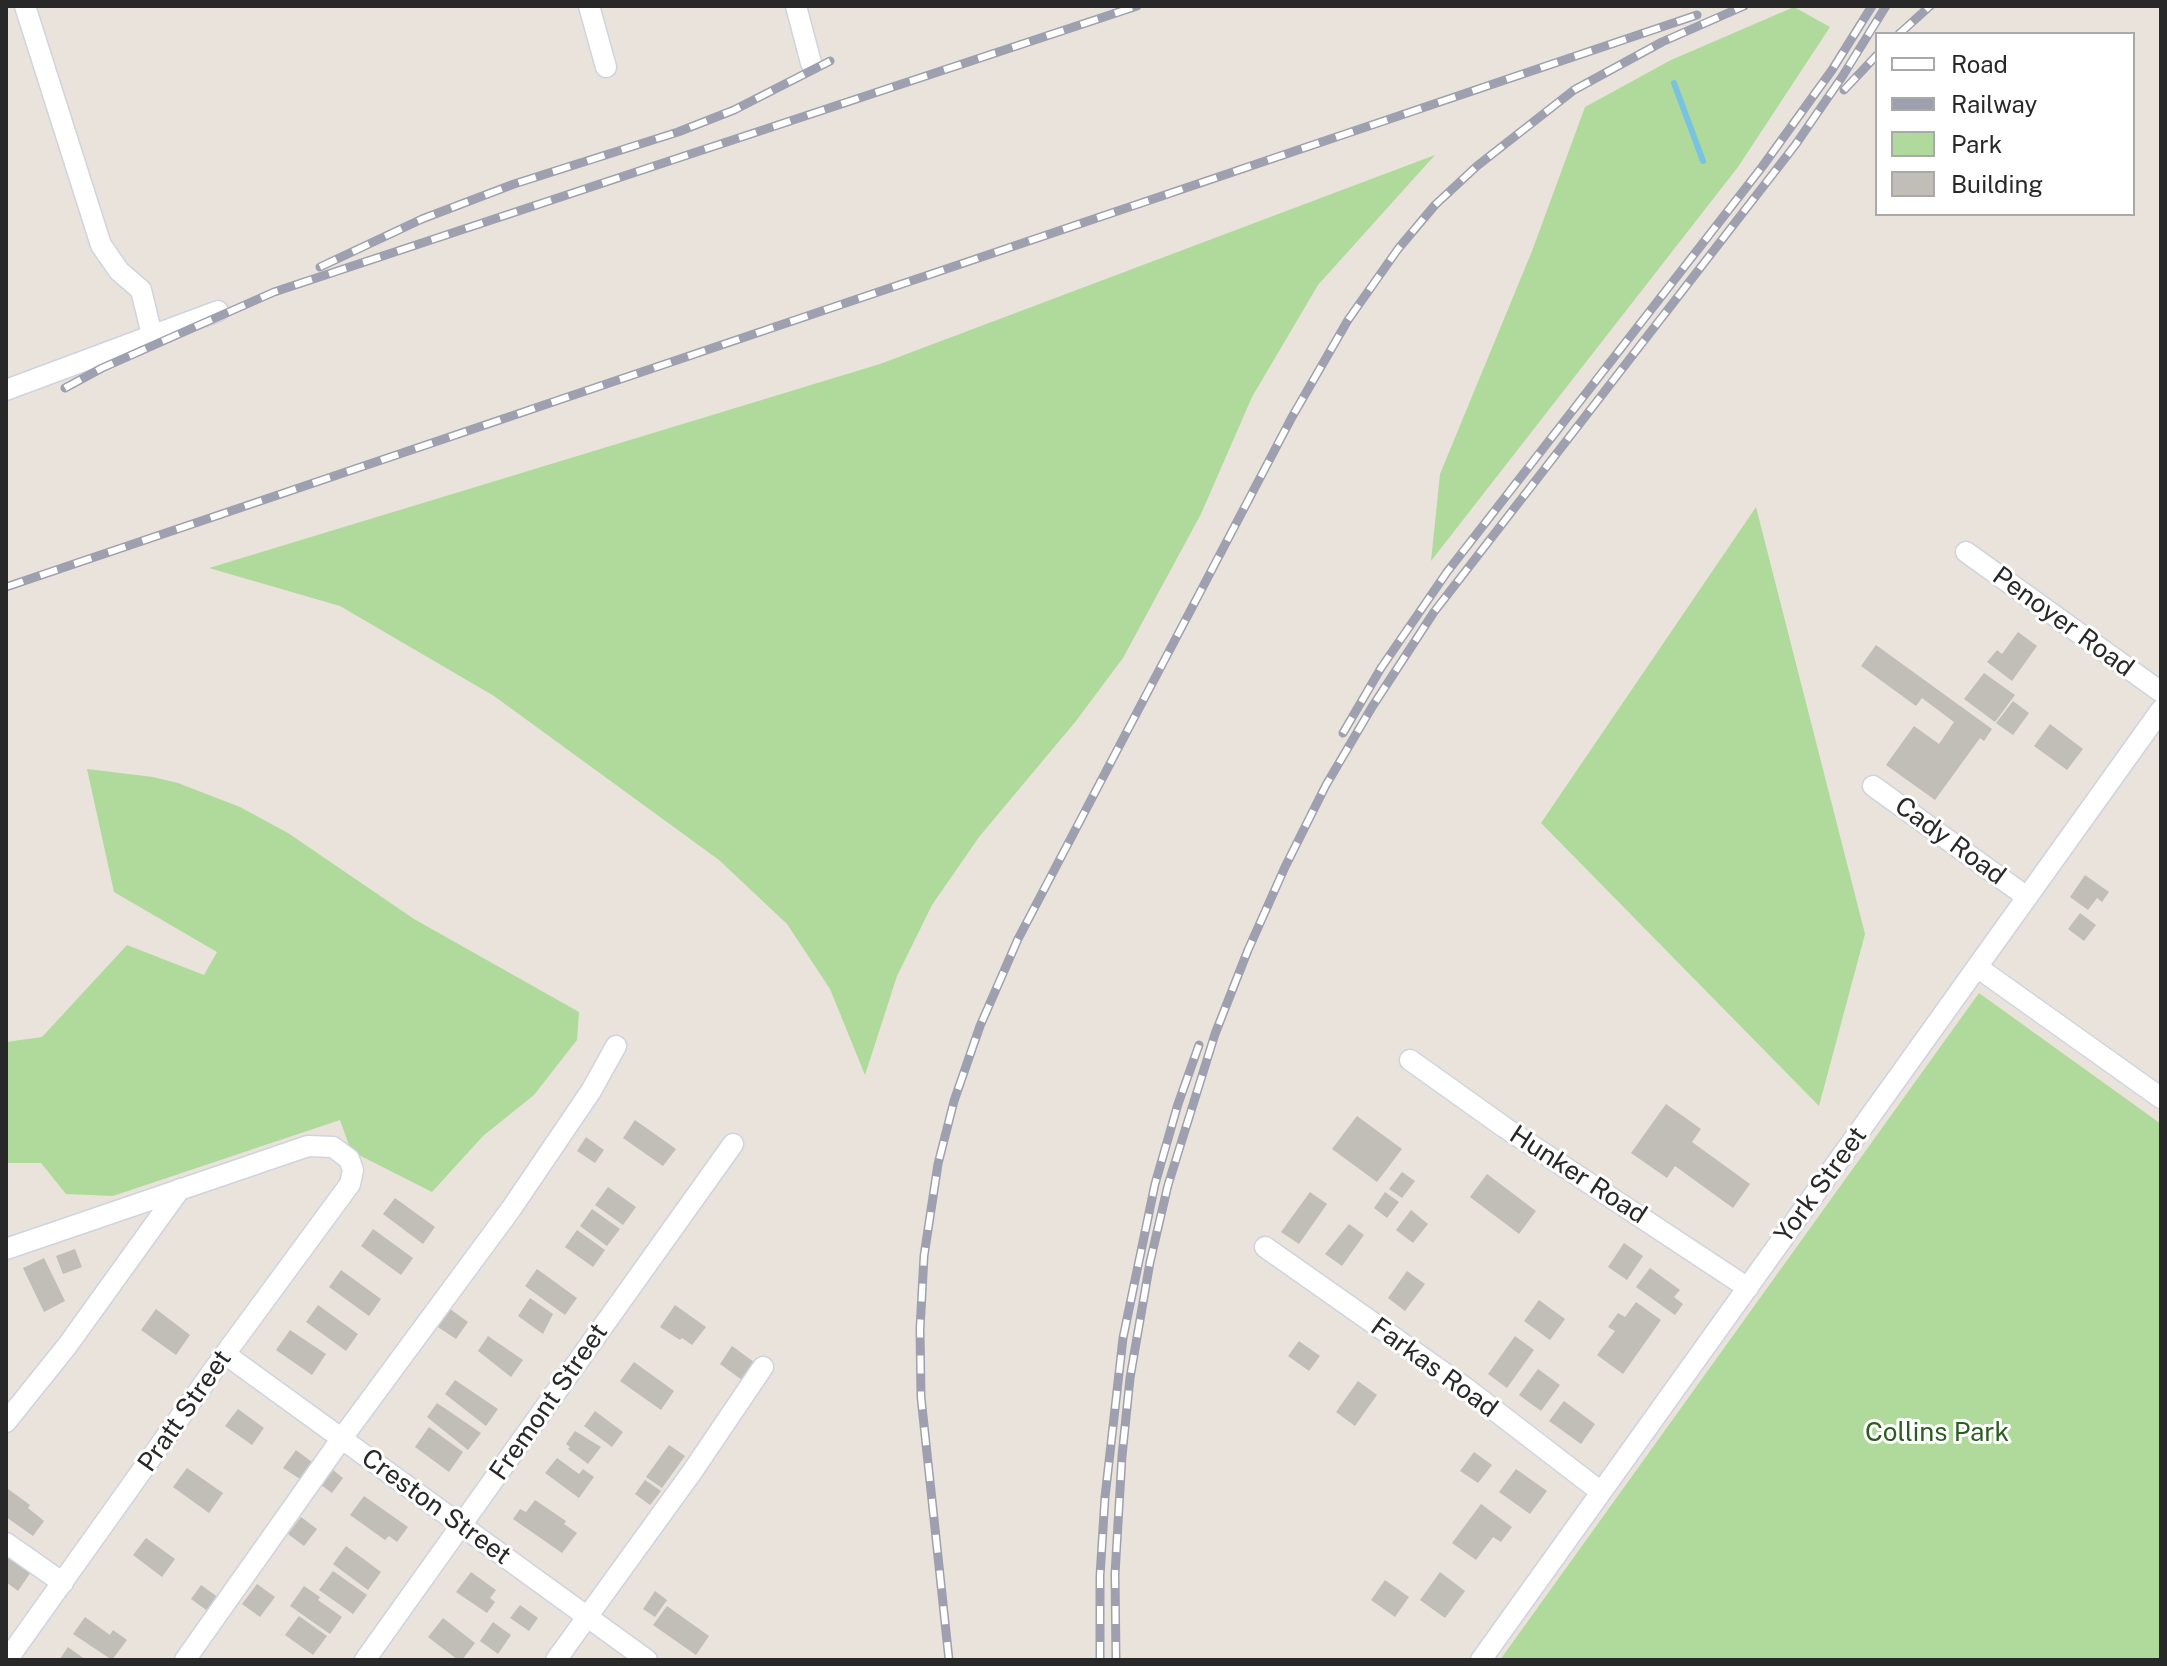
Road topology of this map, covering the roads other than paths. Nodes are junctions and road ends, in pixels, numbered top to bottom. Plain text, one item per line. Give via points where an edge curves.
1 (25, 6) edge
2 (589, 6) edge
3 (796, 6) edge
4 (811, 63) dead end
5 (606, 67) dead end
6 (218, 311) dead end
7 (152, 335) junction
8 (6, 390) edge
9 (1966, 552) dead end
10 (2161, 692) edge
11 (2161, 710) edge
12 (1873, 786) dead end
13 (2027, 897) junction
14 (1977, 967) junction
15 (616, 1046) dead end
16 (1410, 1060) dead end
17 (2161, 1098) edge
18 (733, 1144) dead end
19 (180, 1189) junction
20 (1265, 1247) dead end
21 (6, 1249) edge
22 (1748, 1288) junction
23 (225, 1354) junction
24 (763, 1367) dead end
25 (6, 1422) edge
26 (342, 1438) junction
27 (1601, 1492) junction
28 (462, 1526) junction
29 (6, 1543) edge
30 (63, 1583) junction
31 (587, 1616) junction
32 (7, 1660) edge
33 (185, 1660) edge
34 (365, 1660) edge
35 (556, 1660) edge
36 (647, 1660) edge
37 (1481, 1660) edge

1 - 7 street via 101,245 141,290
2 - 5 street
3 - 4 street
6 - 7 street
7 - 8 street
9 - 10 street, Penoyer Road
11 - 13 street, York Street
12 - 13 street, Cady Road
13 - 14 street, York Street
14 - 17 street
14 - 22 street, York Street
15 - 26 street via 511,1209
16 - 22 street, Hunker Road
18 - 28 street, Fremont Street
19 - 21 street
19 - 23 street, Pratt Street via 308,1146 333,1147 349,1159 353,1170 350,1184
19 - 25 street
20 - 27 street, Farkas Road via 1467,1389
22 - 27 street, York Street
23 - 26 street, Creston Street
23 - 30 street, Pratt Street
24 - 31 street
26 - 28 street, Creston Street
26 - 33 street
27 - 37 street, York Street
28 - 31 street, Creston Street
28 - 34 street, Fremont Street
29 - 30 street
30 - 32 street, Pratt Street
31 - 35 street
31 - 36 street, Creston Street

